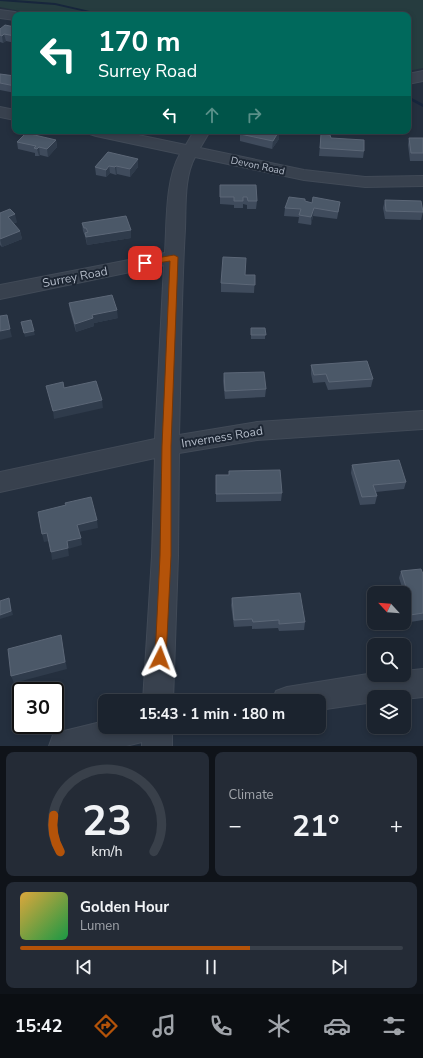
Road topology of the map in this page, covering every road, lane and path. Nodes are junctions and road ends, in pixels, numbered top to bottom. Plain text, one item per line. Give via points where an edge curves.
1 (0, 14) edge
2 (12, 16) edge
3 (0, 112) edge
4 (12, 114) edge
5 (110, 134) edge
6 (200, 134) edge
7 (189, 151) junction
8 (423, 181) edge
9 (174, 257) junction
10 (0, 292) edge
11 (423, 420) edge
12 (166, 446) junction
13 (0, 482) edge
14 (423, 683) edge
15 (158, 694) edge
16 (326, 694) edge
17 (113, 734) edge
18 (157, 734) edge
19 (64, 746) edge
20 (158, 746) edge

1 - 2 street
3 - 4 street
5 - 7 street, Devon Road
6 - 7 street
7 - 8 street, Devon Road via 304,175 364,182
7 - 9 street via 180,178
9 - 10 street, Surrey Road
9 - 12 street
11 - 12 street, Inverness Road via 256,431
12 - 13 street, Inverness Road
12 - 15 street via 165,556
14 - 16 street
17 - 19 street
18 - 20 street

